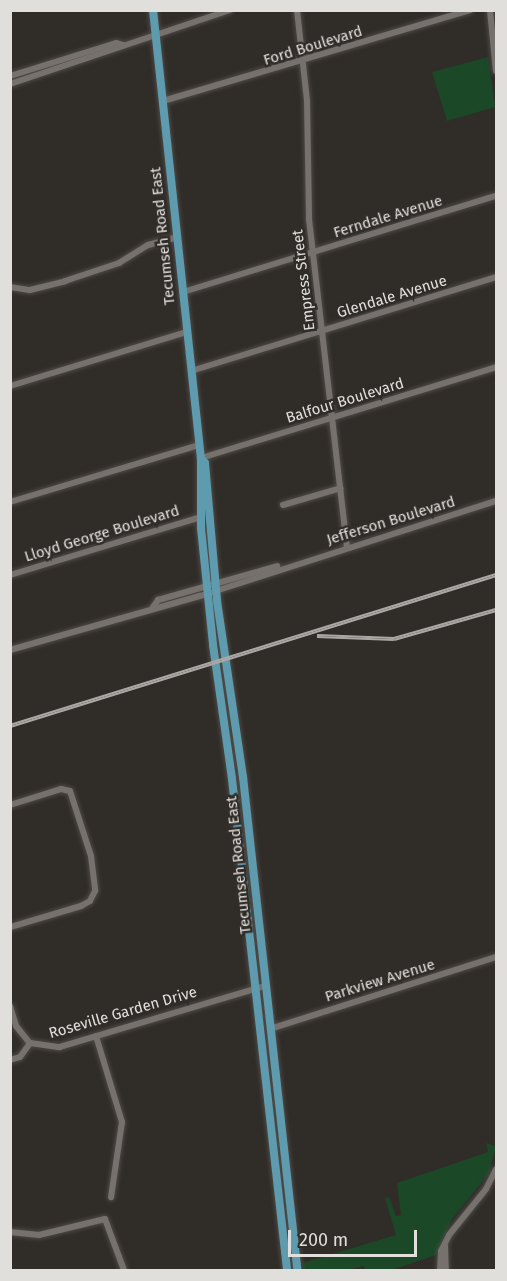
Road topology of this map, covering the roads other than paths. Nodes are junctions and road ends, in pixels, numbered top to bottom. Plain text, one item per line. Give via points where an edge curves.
1 (153, 10) edge
2 (230, 10) edge
3 (297, 10) edge
4 (470, 10) edge
5 (490, 10) edge
6 (155, 34) junction
7 (123, 45) junction
8 (303, 62) junction
9 (496, 71) edge
10 (10, 76) edge
11 (10, 84) edge
12 (163, 102) junction
13 (496, 196) edge
14 (177, 237) junction
15 (314, 252) junction
16 (496, 277) edge
17 (10, 287) edge
18 (183, 292) junction
19 (323, 330) junction
20 (187, 332) junction
21 (496, 367) edge
22 (191, 371) junction
23 (10, 386) edge
24 (332, 418) junction
25 (200, 445) junction
26 (201, 458) junction
27 (340, 488) junction
28 (496, 501) edge
29 (10, 502) edge
30 (284, 505) dead end
31 (201, 517) junction
32 (347, 547) junction
33 (10, 574) edge
34 (216, 586) junction
35 (207, 589) junction
36 (10, 650) edge
37 (10, 805) edge
38 (10, 927) edge
39 (496, 957) edge
40 (265, 986) junction
41 (256, 987) junction
42 (10, 1005) edge
43 (270, 1029) junction
44 (96, 1036) junction
45 (30, 1043) junction
46 (10, 1060) edge
47 (496, 1168) edge
48 (111, 1197) dead end
49 (10, 1232) edge
50 (445, 1246) junction
51 (124, 1270) edge
52 (286, 1270) edge
53 (297, 1270) edge
54 (440, 1270) edge
55 (446, 1270) edge

1 - 6 main road, Tecumseh Road East
2 - 6 street
3 - 8 street, Empress Street
4 - 8 street, Ford Boulevard
5 - 9 street
6 - 7 street
6 - 12 main road, Tecumseh Road East
7 - 10 street via 116,43
7 - 11 street via 118,50
8 - 12 street, Ford Boulevard
8 - 15 street, Empress Street
12 - 14 main road, Tecumseh Road East
13 - 15 street, Ferndale Avenue
14 - 17 street via 148,245 119,263 65,281 30,290
14 - 18 main road, Tecumseh Road East
15 - 18 street, Ferndale Avenue
15 - 19 street, Empress Street
16 - 19 street, Glendale Avenue
18 - 20 main road, Tecumseh Road East
19 - 22 street, Glendale Avenue
19 - 24 street, Empress Street
20 - 22 main road, Tecumseh Road East
20 - 23 street
21 - 24 street, Balfour Boulevard
22 - 25 main road, Tecumseh Road East
24 - 26 street, Balfour Boulevard
24 - 27 street, Empress Street
25 - 26 main road, Tecumseh Road East
25 - 29 street
26 - 31 main road, Tecumseh Road East
26 - 34 main road, Tecumseh Road East via 205,463
27 - 30 street
27 - 32 street, Empress Street
28 - 32 street, Jefferson Boulevard
31 - 33 street, Lloyd George Boulevard
31 - 35 main road, Tecumseh Road East
32 - 34 street, Jefferson Boulevard
34 - 35 street, Jefferson Boulevard
34 - 40 main road, Tecumseh Road East via 243,777
35 - 36 street, Jefferson Boulevard via 158,600 153,607
35 - 41 main road, Tecumseh Road East
37 - 38 street via 61,789 70,790 91,856 95,891 90,901 81,906
39 - 43 street, Parkview Avenue
40 - 41 street, Roseville Garden Drive
40 - 43 main road, Tecumseh Road East
41 - 44 street, Roseville Garden Drive
41 - 52 main road, Tecumseh Road East
42 - 45 street, Roseville Garden Drive via 16,1026
43 - 53 main road, Tecumseh Road East
44 - 45 street, Roseville Garden Drive via 60,1047
44 - 48 street via 122,1122
45 - 46 street via 20,1057
47 - 50 street via 486,1189 458,1220
49 - 51 street via 39,1235 105,1219
50 - 54 street
50 - 55 street

